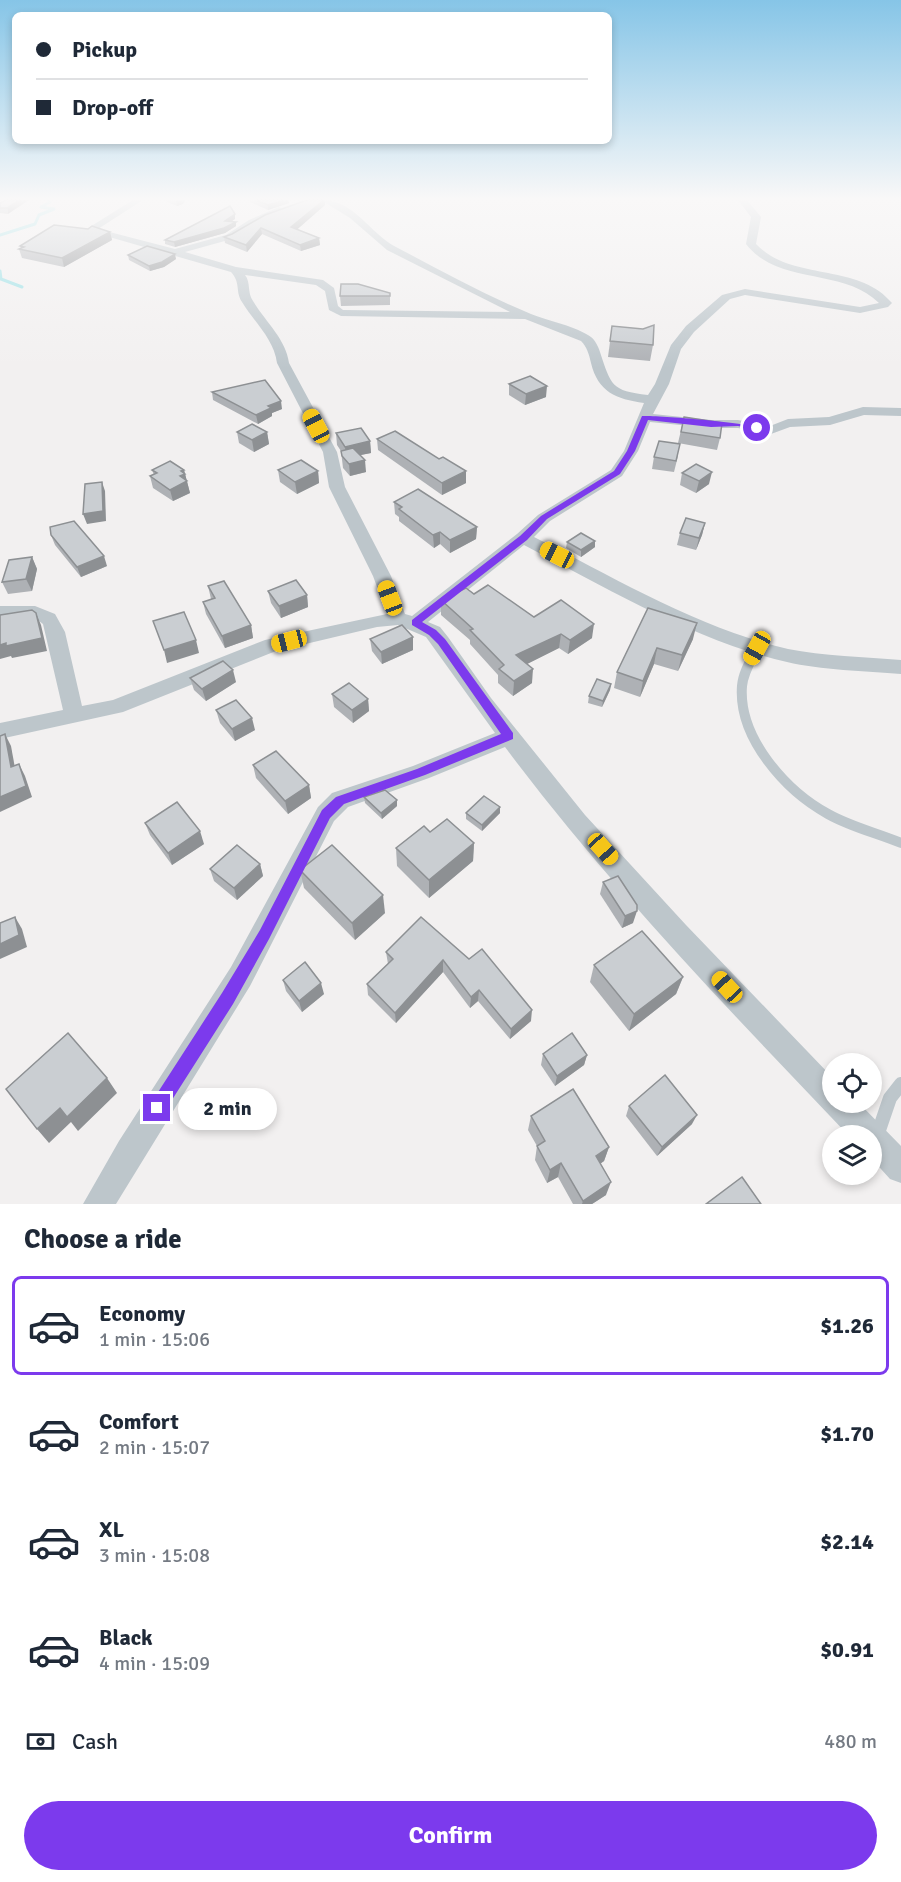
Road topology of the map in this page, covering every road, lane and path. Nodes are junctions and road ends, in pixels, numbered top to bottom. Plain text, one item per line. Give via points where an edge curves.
1 (190, 256) edge
2 (406, 256) edge
3 (764, 256) edge
4 (235, 270) junction
5 (884, 305) junction
6 (901, 307) edge
7 (526, 316) junction
8 (652, 400) junction
9 (901, 412) edge
10 (645, 417) junction
11 (524, 538) junction
12 (0, 612) edge
13 (407, 621) junction
14 (757, 648) junction
15 (901, 667) edge
16 (74, 716) junction
17 (0, 731) edge
18 (509, 736) junction
19 (901, 843) edge
20 (901, 1084) edge
21 (822, 1087) edge
22 (848, 1113) edge
23 (859, 1125) edge
24 (878, 1125) edge
25 (882, 1148) edge
26 (901, 1168) edge
27 (99, 1204) edge

1 - 4 street
2 - 7 street
3 - 5 street via 870,290 882,297
4 - 7 street via 319,282 330,290 333,308 341,313
4 - 13 street via 243,279 251,310 280,350 283,363 330,452 338,487
5 - 6 street
5 - 8 street via 873,309 839,309 756,293 735,293 681,338
7 - 8 street via 590,341 599,373 610,389
8 - 10 street
9 - 10 street via 863,411 830,421 788,423 771,430
10 - 11 street via 617,473 560,506
11 - 13 street
11 - 14 street via 660,608
12 - 16 street via 32,612 51,621
13 - 16 street via 334,630 272,645 116,707
13 - 18 street via 433,633 441,642
14 - 15 street via 789,656
14 - 19 lane via 742,685 742,708 749,728 778,773 796,792 827,813
16 - 17 street
18 - 21 street via 571,814
18 - 27 street via 340,800 326,814 265,935
20 - 24 lane
22 - 23 street
25 - 26 street

